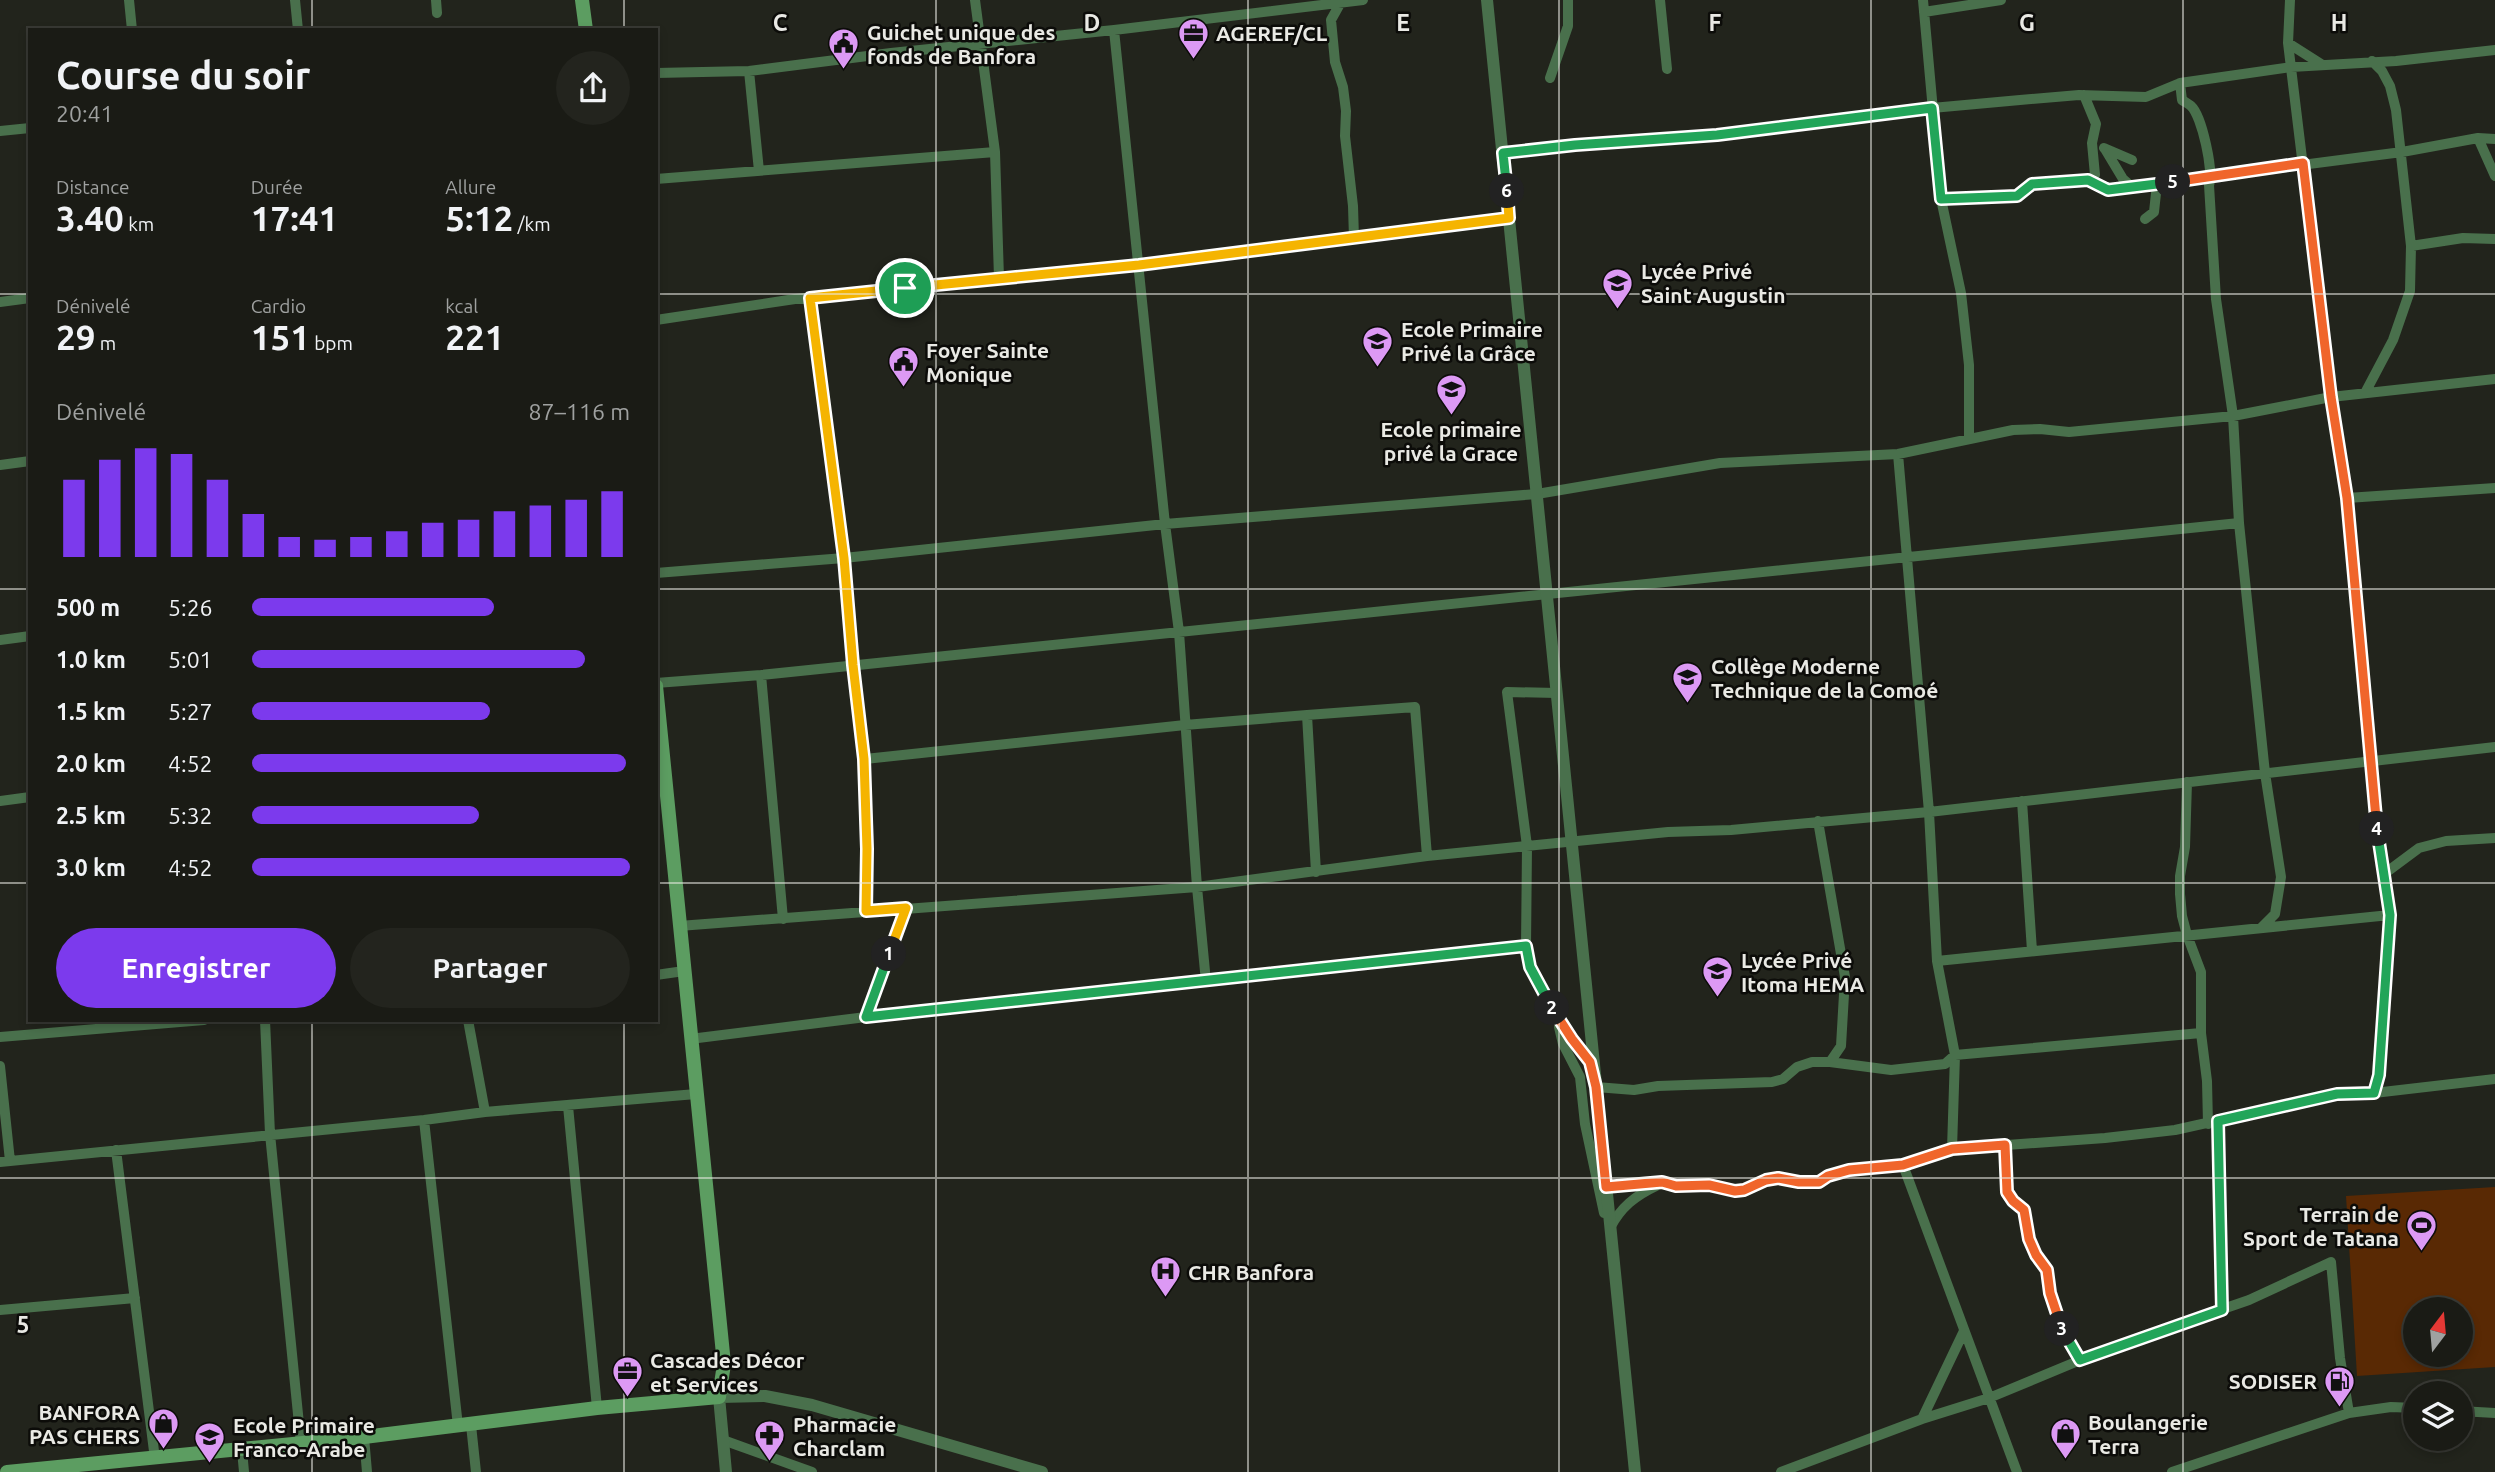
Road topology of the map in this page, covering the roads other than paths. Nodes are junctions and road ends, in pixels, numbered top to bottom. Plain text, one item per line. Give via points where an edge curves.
1 (129, 0) edge
2 (295, 0) edge
3 (436, 0) edge
4 (582, 0) edge
5 (975, 0) edge
6 (1363, 0) edge
7 (1488, 0) edge
8 (1568, 0) edge
9 (1660, 0) edge
10 (1923, 0) edge
11 (2001, 0) edge
12 (2290, 0) edge
13 (1341, 2) junction
14 (1924, 12) junction
15 (437, 13) dead end
16 (132, 28) edge
17 (298, 28) edge
18 (586, 28) edge
19 (1114, 30) junction
20 (2288, 43) junction
21 (980, 44) junction
22 (2493, 47) edge
23 (2372, 61) junction
24 (2322, 65) junction
25 (2291, 67) junction
26 (1667, 69) dead end
27 (749, 71) junction
28 (658, 73) edge
29 (1549, 78) dead end
30 (2180, 83) junction
31 (2084, 95) junction
32 (1932, 108) junction
33 (28, 128) edge
34 (0, 131) edge
35 (2478, 138) junction
36 (2495, 139) edge
37 (2092, 143) junction
38 (2105, 149) junction
39 (995, 152) junction
40 (2402, 152) junction
41 (1503, 153) junction
42 (2132, 160) dead end
43 (2303, 163) junction
44 (759, 171) junction
45 (2495, 176) edge
46 (2211, 178) junction
47 (658, 179) edge
48 (2088, 180) junction
49 (2157, 184) junction
50 (2132, 187) junction
51 (1941, 199) junction
52 (1509, 218) junction
53 (2145, 219) dead end
54 (1354, 238) junction
55 (2495, 239) edge
56 (2411, 246) junction
57 (1139, 265) junction
58 (999, 278) junction
59 (28, 298) edge
60 (810, 298) junction
61 (0, 302) edge
62 (658, 320) edge
63 (2495, 379) edge
64 (2365, 393) junction
65 (2331, 397) junction
66 (2233, 415) junction
67 (1969, 439) junction
68 (1898, 454) junction
69 (28, 461) edge
70 (0, 465) edge
71 (2495, 488) edge
72 (1537, 494) junction
73 (2347, 498) junction
74 (2239, 523) junction
75 (1165, 524) junction
76 (1908, 557) junction
77 (844, 558) junction
78 (658, 573) edge
79 (1547, 595) junction
80 (1179, 632) junction
81 (28, 636) edge
82 (0, 640) edge
83 (853, 665) junction
84 (761, 675) junction
85 (658, 685) edge
86 (1557, 694) junction
87 (1307, 715) junction
88 (1185, 725) junction
89 (658, 736) edge
90 (2495, 747) edge
91 (864, 759) junction
92 (659, 761) edge
93 (2372, 761) junction
94 (2265, 773) junction
95 (2187, 782) junction
96 (28, 797) edge
97 (0, 801) edge
98 (2022, 801) junction
99 (1929, 812) junction
100 (1818, 821) junction
101 (2495, 838) edge
102 (1572, 842) junction
103 (1527, 846) junction
104 (1427, 856) junction
105 (1315, 872) junction
106 (2384, 874) junction
107 (1197, 887) junction
108 (2279, 897) junction
109 (906, 908) junction
110 (866, 911) junction
111 (2390, 915) junction
112 (783, 919) junction
113 (2297, 924) junction
114 (679, 926) junction
115 (2261, 928) junction
116 (2187, 935) junction
117 (1526, 946) junction
118 (2032, 951) junction
119 (1937, 961) junction
120 (684, 971) junction
121 (658, 975) edge
122 (1206, 982) junction
123 (866, 1017) junction
124 (1557, 1017) junction
125 (165, 1022) edge
126 (265, 1022) edge
127 (468, 1022) edge
128 (146, 1023) edge
129 (2201, 1032) junction
130 (0, 1037) edge
131 (690, 1039) junction
132 (1955, 1055) junction
133 (1830, 1062) junction
134 (0, 1066) edge
135 (2495, 1079) edge
136 (1596, 1087) junction
137 (2374, 1093) junction
138 (696, 1094) junction
139 (568, 1105) junction
140 (485, 1112) junction
141 (424, 1120) junction
142 (2213, 1123) junction
143 (270, 1134) junction
144 (2005, 1145) junction
145 (1952, 1149) junction
146 (116, 1150) junction
147 (5, 1161) edge
148 (1903, 1165) junction
149 (1662, 1182) junction
150 (1606, 1187) junction
151 (1610, 1228) junction
152 (1612, 1242) junction
153 (135, 1298) junction
154 (0, 1310) edge
155 (2222, 1310) junction
156 (1964, 1331) junction
157 (2080, 1360) junction
158 (719, 1397) junction
159 (1989, 1398) junction
160 (597, 1408) junction
161 (2403, 1408) edge
162 (2473, 1412) edge
163 (2349, 1413) junction
164 (2495, 1413) edge
165 (1922, 1419) junction
166 (464, 1425) junction
167 (364, 1437) junction
168 (723, 1440) junction
169 (301, 1444) junction
170 (242, 1450) junction
171 (155, 1459) junction
172 (2206, 1467) edge
173 (110, 1468) edge
174 (8, 1472) edge
175 (244, 1472) edge
176 (367, 1472) edge
177 (476, 1472) edge
178 (726, 1472) edge
179 (812, 1472) edge
180 (1042, 1472) edge
181 (1635, 1472) edge
182 (1781, 1472) edge
183 (2017, 1472) edge
184 (2172, 1472) edge

1 - 16 street
2 - 17 street
3 - 15 street
4 - 18 main road
5 - 21 street
6 - 13 street
7 - 41 street
8 - 29 street via 1568,26
9 - 26 street
10 - 14 street
11 - 14 street
12 - 20 street
13 - 19 street
13 - 54 street via 1331,20 1346,111
14 - 32 street
19 - 21 street
19 - 57 street
20 - 24 street
20 - 25 street
21 - 27 street
21 - 39 street
22 - 23 street
23 - 24 street
23 - 40 street via 2390,86
24 - 25 street
25 - 30 street
25 - 43 street
27 - 28 street
27 - 44 street
30 - 31 street via 2146,97
30 - 46 street via 2182,100 2193,108 2203,134
31 - 32 street
31 - 37 street via 2096,124
32 - 41 street via 1717,135
32 - 51 street
33 - 34 street
35 - 36 street
35 - 40 street
35 - 45 street
37 - 38 street
37 - 48 street via 2095,175
38 - 42 street
38 - 50 street
39 - 44 street
39 - 58 street
40 - 43 street
40 - 56 street
41 - 52 street
43 - 46 street
43 - 65 street
44 - 47 street
46 - 49 street
46 - 66 street via 2216,299
48 - 50 street via 2108,190
48 - 51 street via 2032,184 2017,196
49 - 50 street
49 - 53 street via 2154,212
51 - 67 street via 1963,305
52 - 54 street
52 - 72 street
54 - 57 street
55 - 56 street via 2463,238
56 - 64 street via 2410,290 2393,340
57 - 58 street
57 - 75 street
58 - 60 street
59 - 61 street
60 - 62 street
60 - 77 street
63 - 64 street
64 - 65 street
65 - 66 street
65 - 73 street
66 - 67 street via 2069,432 2013,430
66 - 74 street
67 - 68 street
68 - 72 street via 1720,463
68 - 76 street
69 - 70 street
71 - 73 street
72 - 75 street
72 - 79 street
73 - 93 street
74 - 76 street
74 - 94 street
75 - 77 street
75 - 80 street
76 - 79 street
76 - 99 street
77 - 78 street
77 - 83 street
79 - 80 street
79 - 86 street
80 - 83 street
80 - 88 street
81 - 82 street
83 - 84 street
83 - 91 street
84 - 85 street
84 - 112 street
86 - 102 street
86 - 103 street via 1507,692
87 - 88 street
87 - 104 street via 1415,707
87 - 105 street
88 - 91 street
88 - 107 street
89 - 92 main road
90 - 93 street
91 - 110 street
92 - 114 main road
93 - 94 street
93 - 106 street
94 - 95 street
94 - 108 street via 2279,856
95 - 98 street
95 - 116 street via 2180,876
96 - 97 street
98 - 99 street
98 - 118 street
99 - 100 street
99 - 119 street
100 - 102 street
100 - 133 street via 1845,977 1840,1046
101 - 106 street via 2446,841 2420,848
102 - 103 street
102 - 136 street
103 - 104 street
103 - 117 street
104 - 105 street
105 - 107 street
106 - 111 street
107 - 109 street
107 - 122 street
108 - 113 street via 2283,911
108 - 115 street via 2275,914
109 - 110 street
109 - 123 street
110 - 112 street
111 - 113 street
111 - 137 street
112 - 114 street
113 - 115 street
114 - 120 main road
115 - 116 street
116 - 118 street
116 - 129 street via 2202,972
117 - 122 street
117 - 124 street via 1530,967
118 - 119 street
119 - 132 street
120 - 121 street
120 - 131 main road
122 - 123 street
123 - 131 street
124 - 136 street via 1590,1062
124 - 152 street via 1563,1044 1580,1077 1585,1124
125 - 128 street
126 - 143 street
127 - 140 street
128 - 130 street
129 - 132 street
129 - 142 street
131 - 138 main road
132 - 133 street via 1945,1064 1891,1070
132 - 145 street
133 - 136 street via 1797,1067 1772,1082 1633,1090
134 - 147 street
135 - 137 street
136 - 150 street
137 - 142 street via 2337,1094
138 - 139 street
138 - 158 main road via 724,1364
139 - 140 street
139 - 160 street
140 - 141 street
141 - 143 street
141 - 166 street
142 - 144 street via 2105,1138
142 - 155 street
143 - 146 street
143 - 169 street
144 - 145 street
144 - 157 street via 2007,1192 2024,1210 2029,1239 2047,1270 2060,1325
145 - 148 street
146 - 147 street
146 - 153 street
148 - 149 street via 1849,1170 1819,1182 1778,1178 1735,1191
148 - 156 street
149 - 150 street
149 - 151 street via 1629,1202
150 - 151 street
151 - 152 street
152 - 181 street
153 - 154 street
153 - 171 street
155 - 157 street
155 - 163 street via 2331,1262
156 - 159 street
156 - 165 street
157 - 159 street
158 - 160 main road
158 - 168 street
158 - 180 street via 765,1396 812,1405
159 - 165 street
159 - 183 street
160 - 166 main road
161 - 163 street
162 - 164 street
163 - 172 street
165 - 182 street
166 - 167 main road
166 - 177 street
167 - 169 main road
167 - 176 street
168 - 178 street
168 - 179 street
169 - 170 main road
170 - 171 main road
170 - 175 street
171 - 173 main road
172 - 184 street
173 - 174 main road

